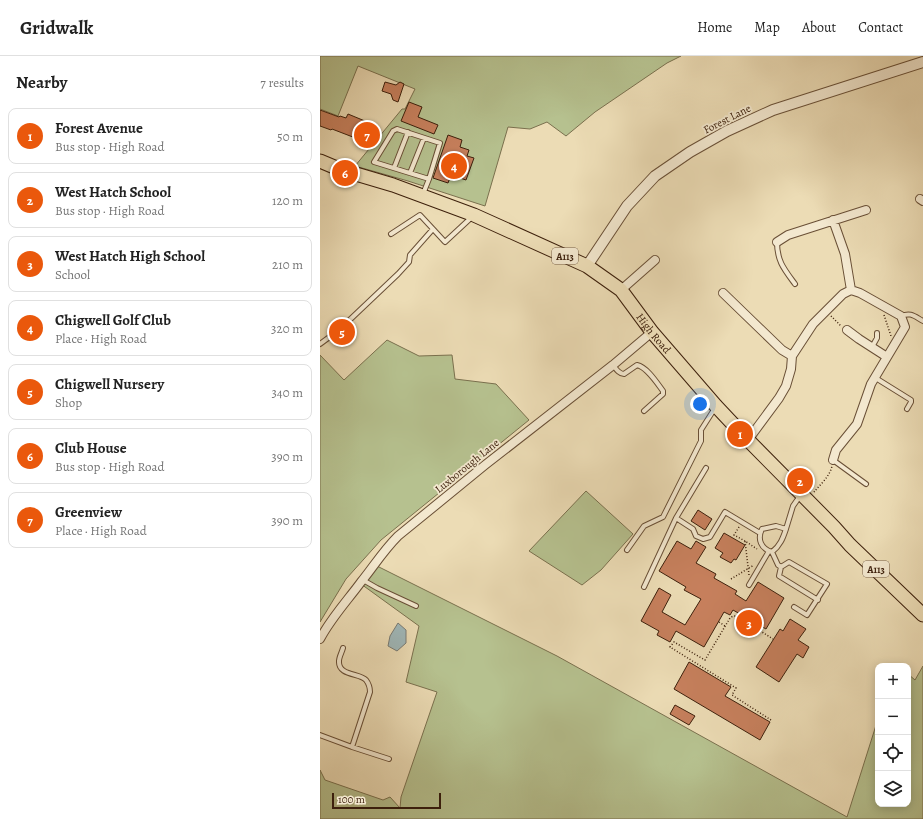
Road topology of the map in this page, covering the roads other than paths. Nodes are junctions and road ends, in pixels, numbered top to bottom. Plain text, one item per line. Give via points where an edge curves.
1 (923, 62) edge
2 (408, 132) junction
3 (424, 138) junction
4 (320, 161) edge
5 (394, 168) junction
6 (410, 173) junction
7 (429, 179) junction
8 (422, 196) junction
9 (866, 210) dead end
10 (474, 215) junction
11 (833, 220) junction
12 (433, 229) junction
13 (391, 234) dead end
14 (777, 242) joint
15 (655, 260) dead end
16 (587, 266) junction
17 (795, 284) dead end
18 (620, 290) junction
19 (851, 290) junction
20 (723, 293) dead end
21 (901, 316) junction
22 (923, 321) edge
23 (848, 330) road end
24 (652, 332) junction
25 (877, 333) dead end
26 (320, 344) edge
27 (872, 347) junction
28 (792, 356) junction
29 (887, 357) junction
30 (613, 365) junction
31 (874, 377) junction
32 (716, 406) junction
33 (907, 409) dead end
34 (644, 411) dead end
35 (748, 440) junction
36 (833, 460) joint
37 (706, 468) dead end
38 (866, 484) dead end
39 (804, 497) junction
40 (676, 518) junction
41 (786, 529) junction
42 (760, 533) junction
43 (627, 550) dead end
44 (768, 554) junction
45 (781, 567) junction
46 (363, 580) junction
47 (749, 584) road end
48 (644, 586) dead end
49 (818, 600) junction
50 (416, 606) dead end
51 (794, 607) dead end
52 (921, 612) edge
53 (320, 639) edge
54 (343, 648) dead end
55 (320, 735) edge
56 (352, 747) junction
57 (389, 759) dead end

1 - 16 street, Forest Lane via 773,110 727,131 690,152 655,176 627,206
2 - 3 lane
2 - 5 lane
2 - 5 lane via 397,129 394,131 374,162
3 - 6 lane
3 - 7 lane via 440,143
4 - 8 main road, High Road / A113
5 - 6 lane
6 - 7 lane
7 - 8 lane
8 - 10 main road, High Road / A113
9 - 11 street
10 - 12 lane via 445,242
10 - 16 main road, High Road / A113
11 - 14 street via 788,235
11 - 19 street via 844,254
12 - 13 lane via 420,215
12 - 26 lane via 410,255 409,262 398,274 339,330
14 - 17 lane via 777,251 783,268
15 - 18 street
16 - 18 main road, High Road / A113
18 - 24 main road, High Road / A113
19 - 21 street
19 - 28 street via 843,294 813,324
20 - 28 street via 782,350
21 - 22 lane via 912,314
21 - 29 street via 905,327
23 - 27 street
24 - 30 street, Luxborough Lane
24 - 32 main road, High Road / A113
25 - 27 lane
27 - 29 street
28 - 35 street via 786,386
29 - 31 street
30 - 34 lane via 622,374 637,365 642,366 663,391 663,394
30 - 46 street, Luxborough Lane via 398,536 386,547
31 - 33 lane via 911,400
31 - 36 street via 857,424 836,450
32 - 35 main road, High Road / A113
32 - 43 lane via 701,430 701,441 663,517 644,526
35 - 39 main road, High Road / A113
36 - 38 lane
37 - 40 lane
39 - 41 lane via 793,506
39 - 52 main road, High Road / A113
40 - 42 lane via 703,539 710,537 725,512
40 - 48 lane
41 - 42 lane via 767,527
41 - 44 lane via 782,541
42 - 44 lane via 762,546
44 - 45 lane
44 - 47 lane
45 - 49 lane via 779,576
45 - 49 lane via 790,562 826,584
46 - 50 lane
46 - 53 street, Luxborough Lane via 334,616
49 - 51 lane via 807,615
54 - 56 lane via 340,666 344,671 365,679 370,685
55 - 56 lane
56 - 57 lane

